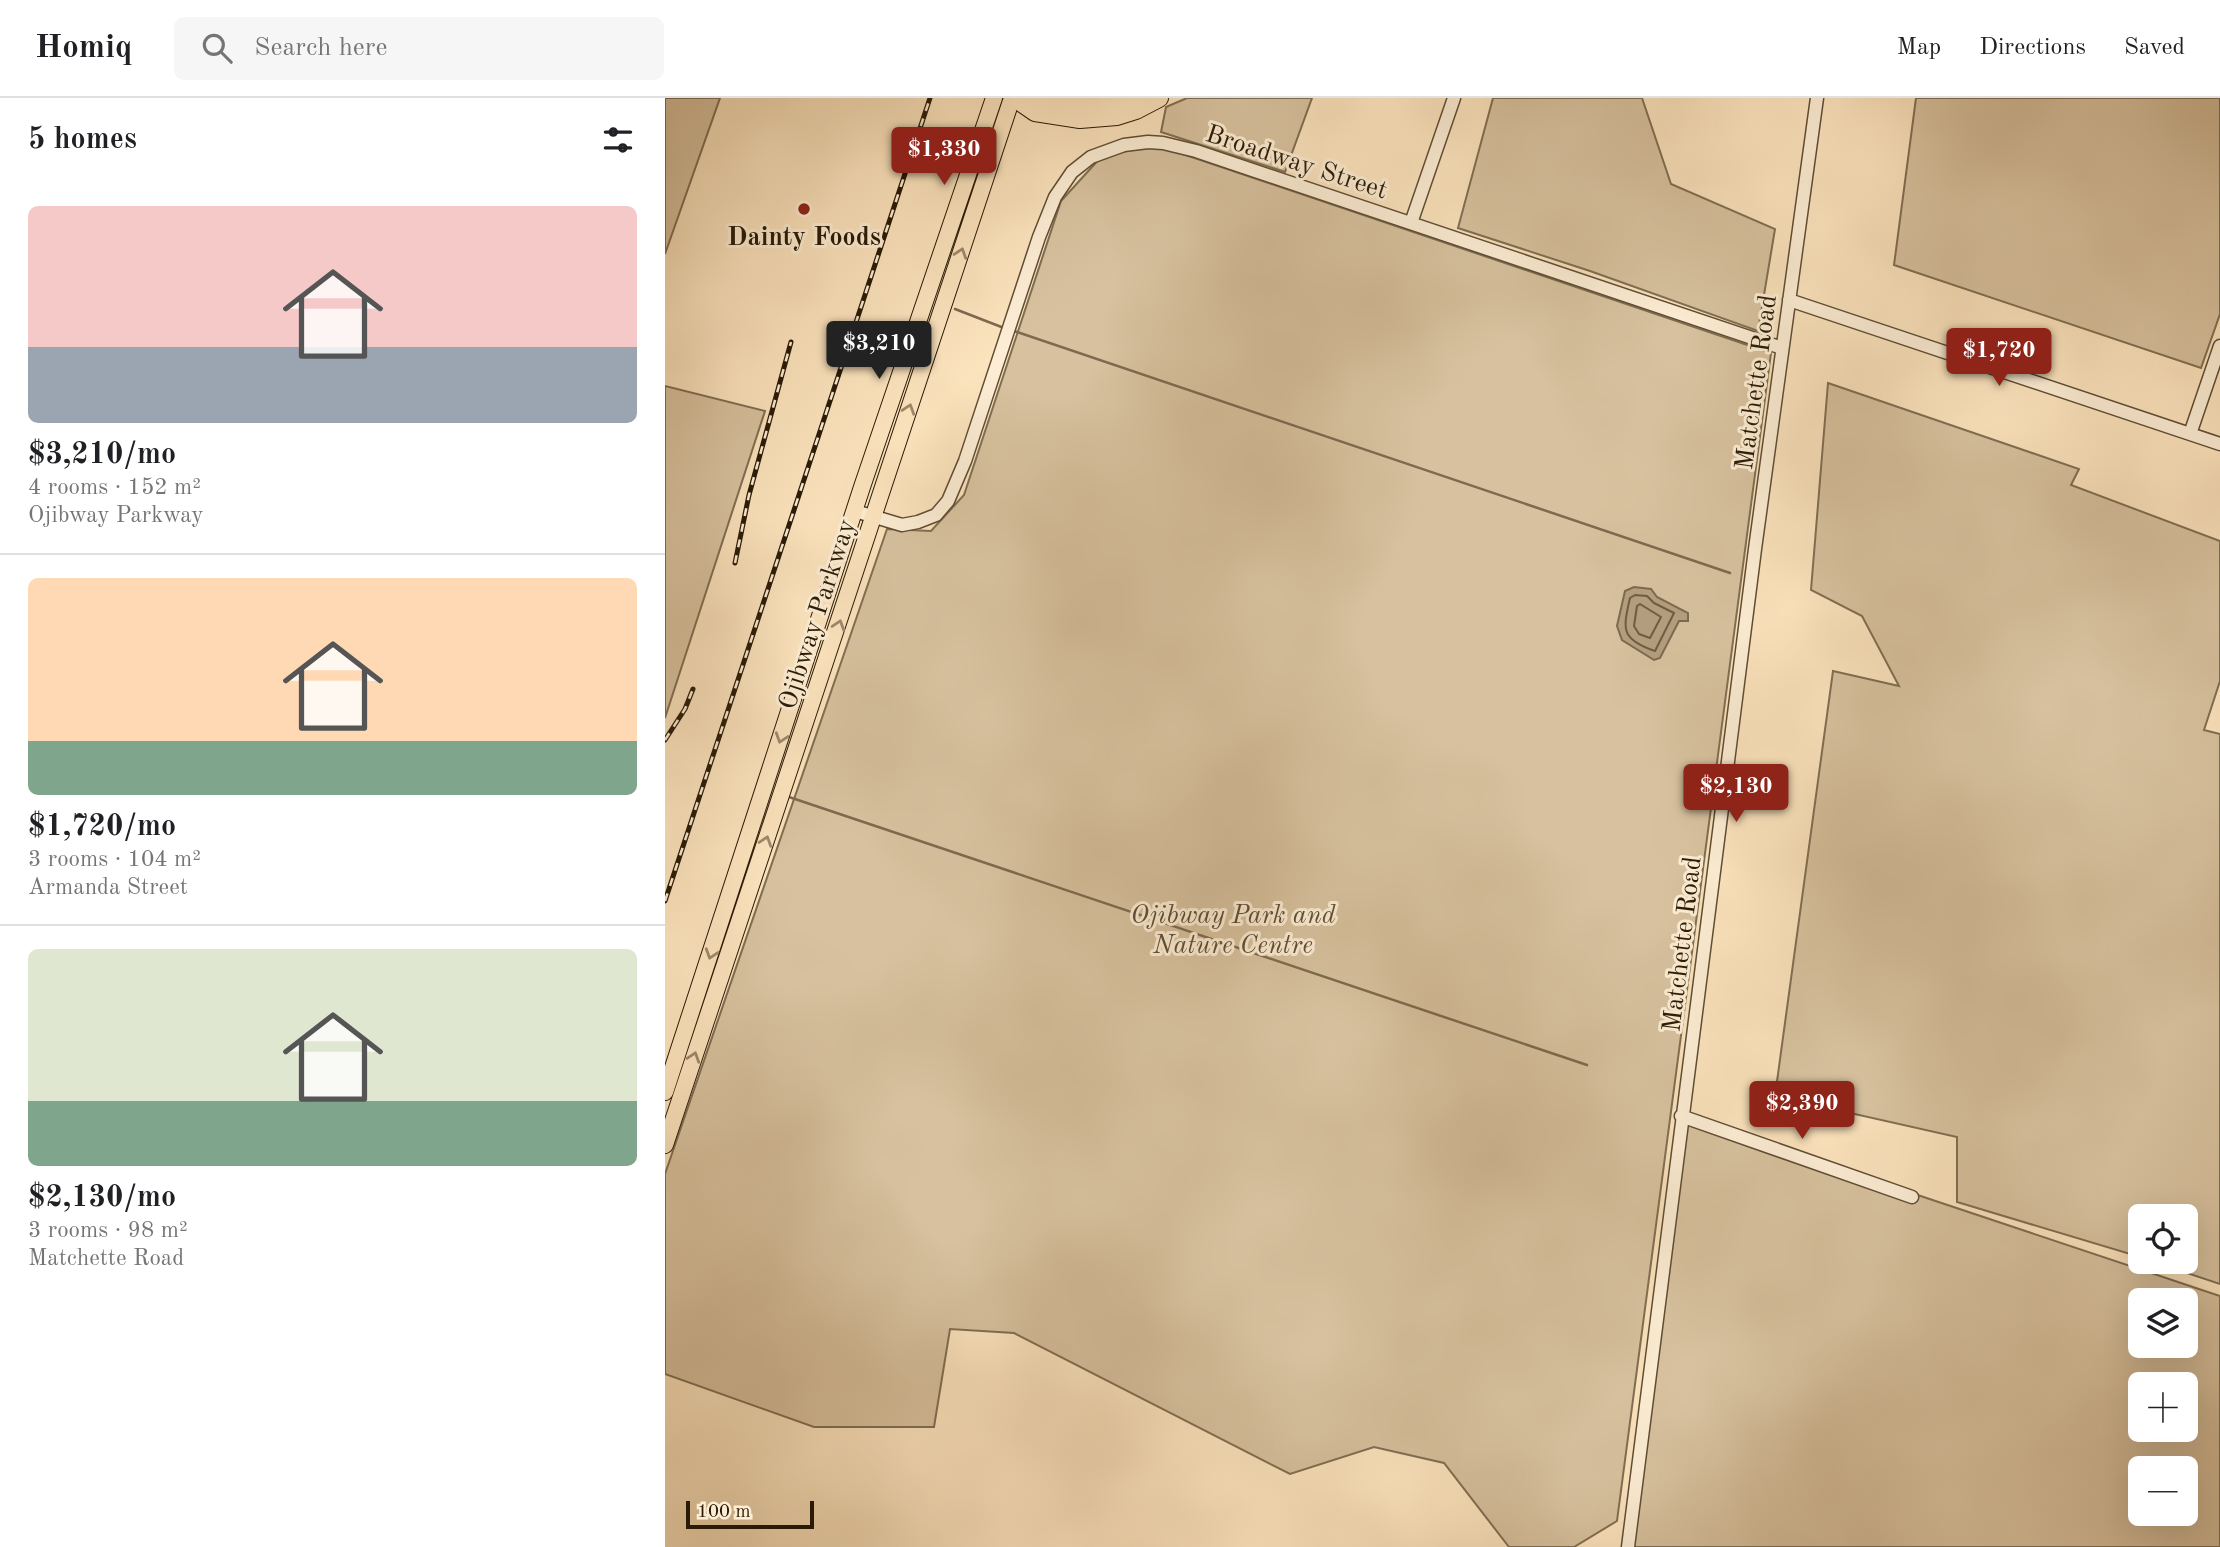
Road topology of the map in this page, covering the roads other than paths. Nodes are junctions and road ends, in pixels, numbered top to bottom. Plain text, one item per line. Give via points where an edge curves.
1 (994, 98) edge
2 (1013, 98) edge
3 (1040, 98) edge
4 (1132, 98) edge
5 (1159, 98) edge
6 (1454, 98) edge
7 (1817, 98) edge
8 (1411, 223) junction
9 (1789, 300) junction
10 (2220, 346) edge
11 (1782, 348) junction
12 (2190, 434) junction
13 (2220, 444) edge
14 (855, 511) junction
15 (874, 518) junction
16 (665, 1092) edge
17 (1681, 1116) junction
18 (665, 1145) edge
19 (1912, 1197) dead end
20 (1628, 1547) edge

1 - 14 main road, Ojibway Parkway
2 - 5 highway via 1035,111 1080,119 1117,116
15 -> 2 main road, Ojibway Parkway
3 - 4 highway via 1084,106
6 - 8 street
7 - 9 street, Matchette Road
8 - 11 street, Broadway Street
8 - 15 street, Broadway Street via 1163,143 1124,145 1091,157 1072,172 1055,197 948,501 936,515 918,523 902,525
9 - 11 street, Matchette Road
9 - 12 street
10 - 12 street
11 - 17 street, Matchette Road
12 - 13 street
14 - 15 street, Broadway Street
14 -> 16 main road, Ojibway Parkway
18 -> 15 main road, Ojibway Parkway
17 - 19 street
17 - 20 street, Matchette Road

